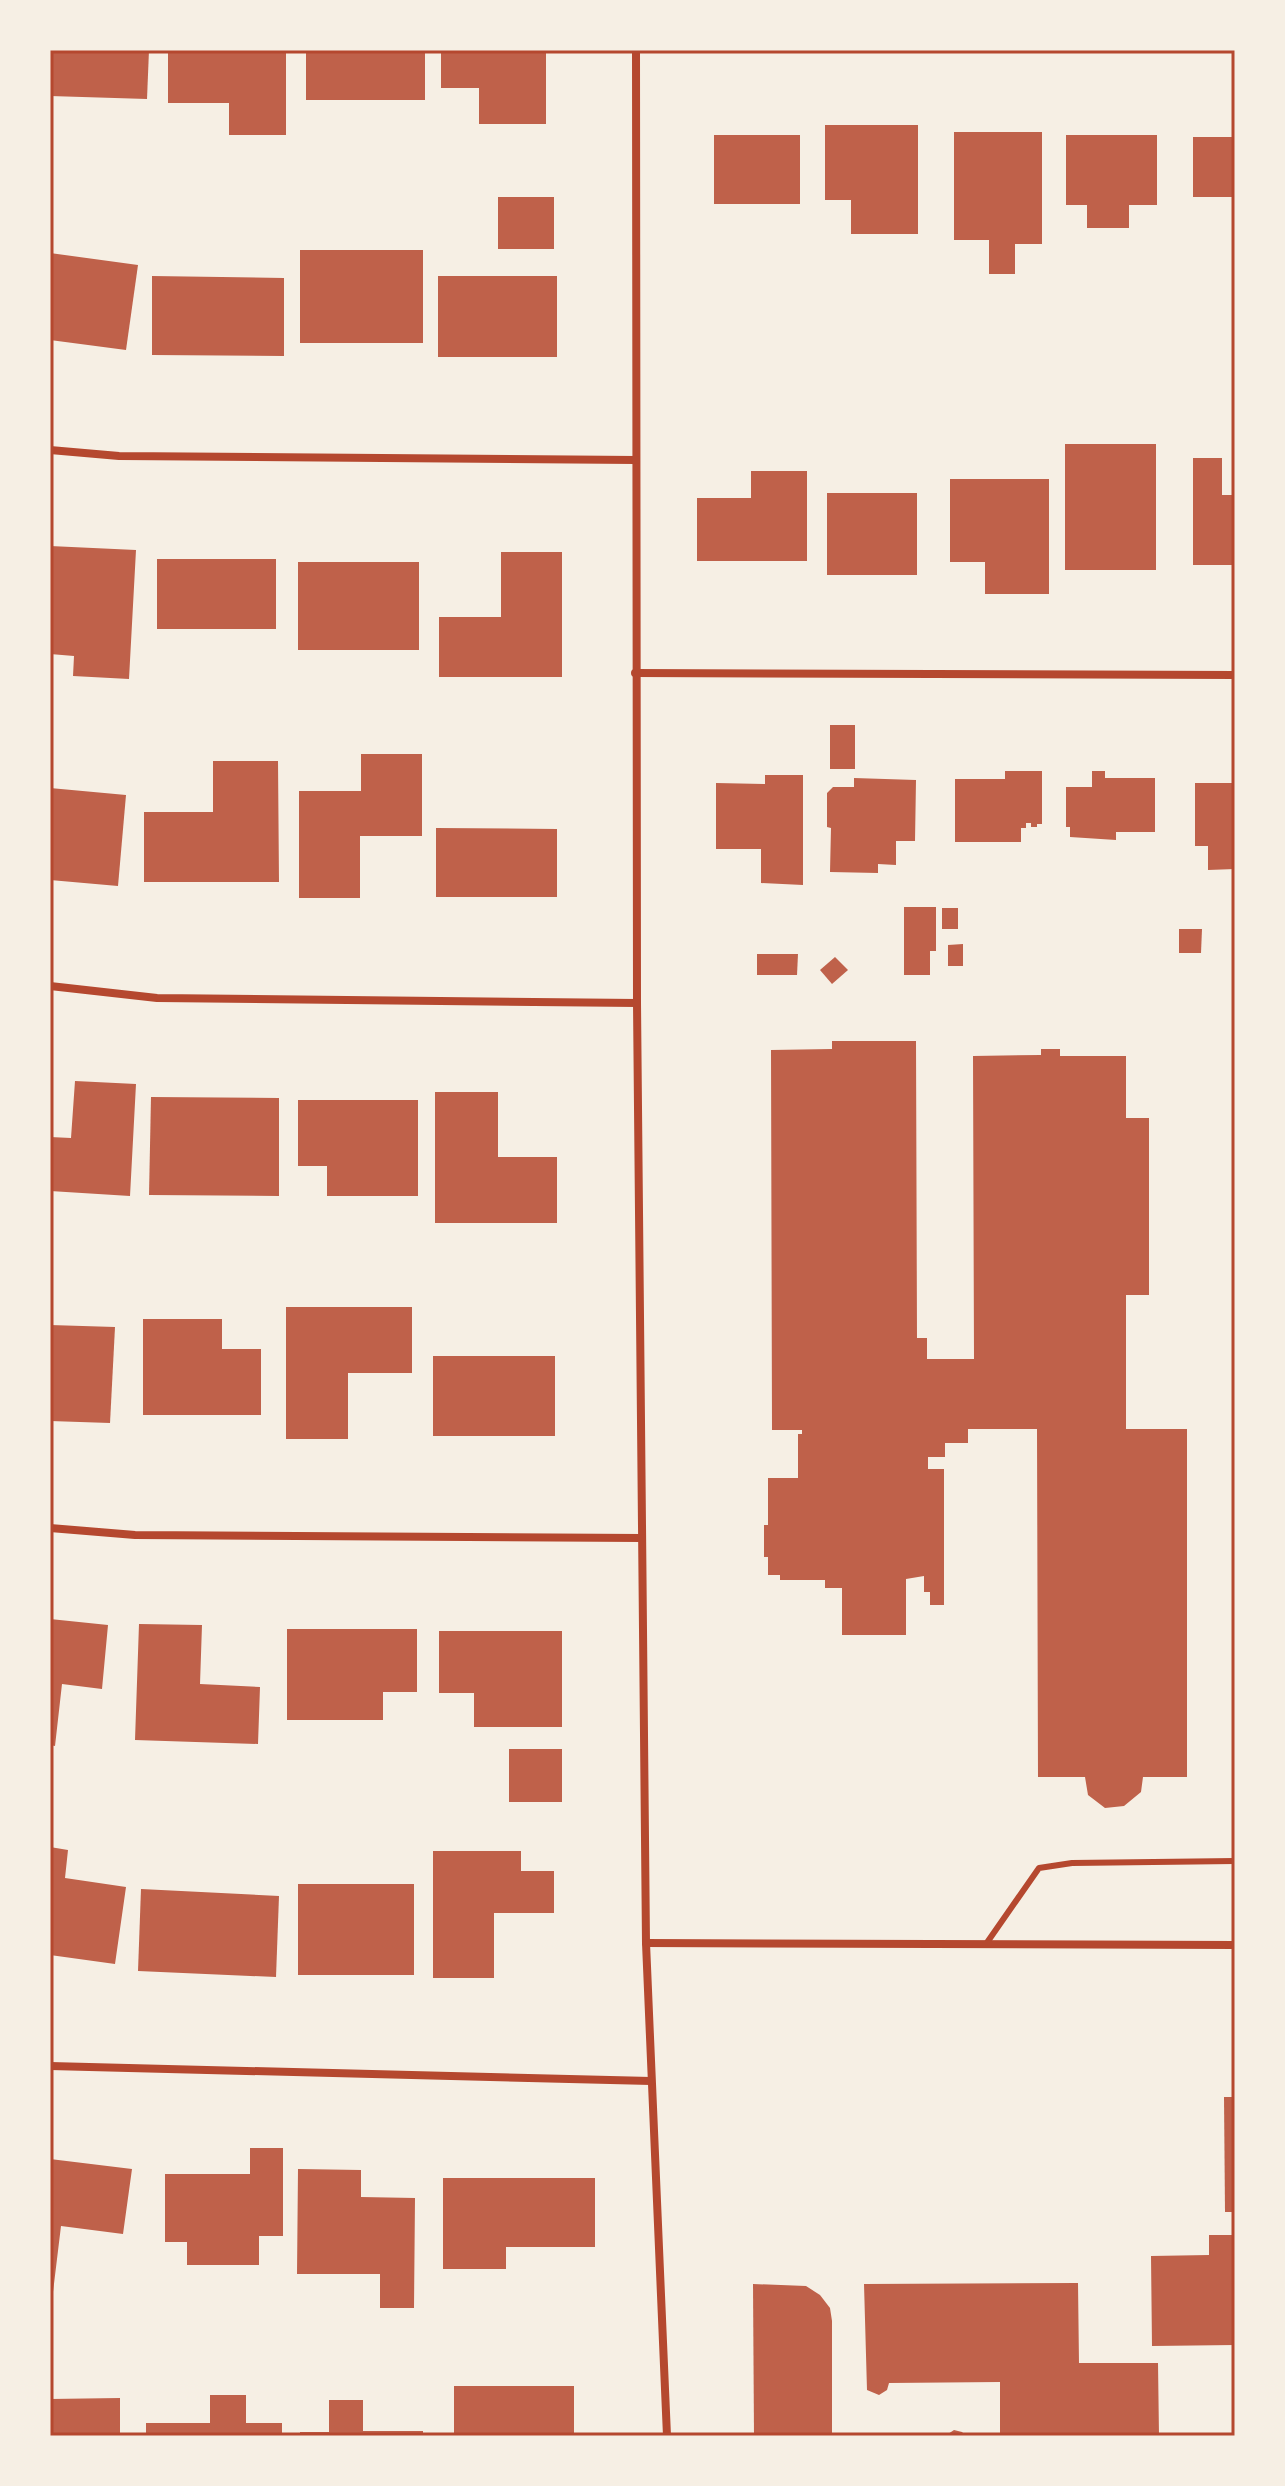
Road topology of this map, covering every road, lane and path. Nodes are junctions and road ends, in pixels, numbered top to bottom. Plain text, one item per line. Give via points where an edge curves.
1 (636, 50) edge
2 (50, 450) edge
3 (636, 460) junction
4 (635, 673) junction
5 (1235, 675) edge
6 (50, 986) edge
7 (637, 1003) junction
8 (50, 1528) edge
9 (642, 1538) junction
10 (1235, 1861) edge
11 (646, 1943) junction
12 (986, 1944) junction
13 (1235, 1945) edge
14 (50, 2066) edge
15 (651, 2081) junction
16 (667, 2436) edge

1 - 3 street
2 - 3 street via 119,456
3 - 4 street
4 - 5 street
4 - 7 street
6 - 7 street via 157,998
7 - 9 street
8 - 9 street via 135,1535
9 - 11 street
10 - 12 lane via 1039,1868
11 - 12 street
11 - 15 street
12 - 13 street
14 - 15 street
15 - 16 street

